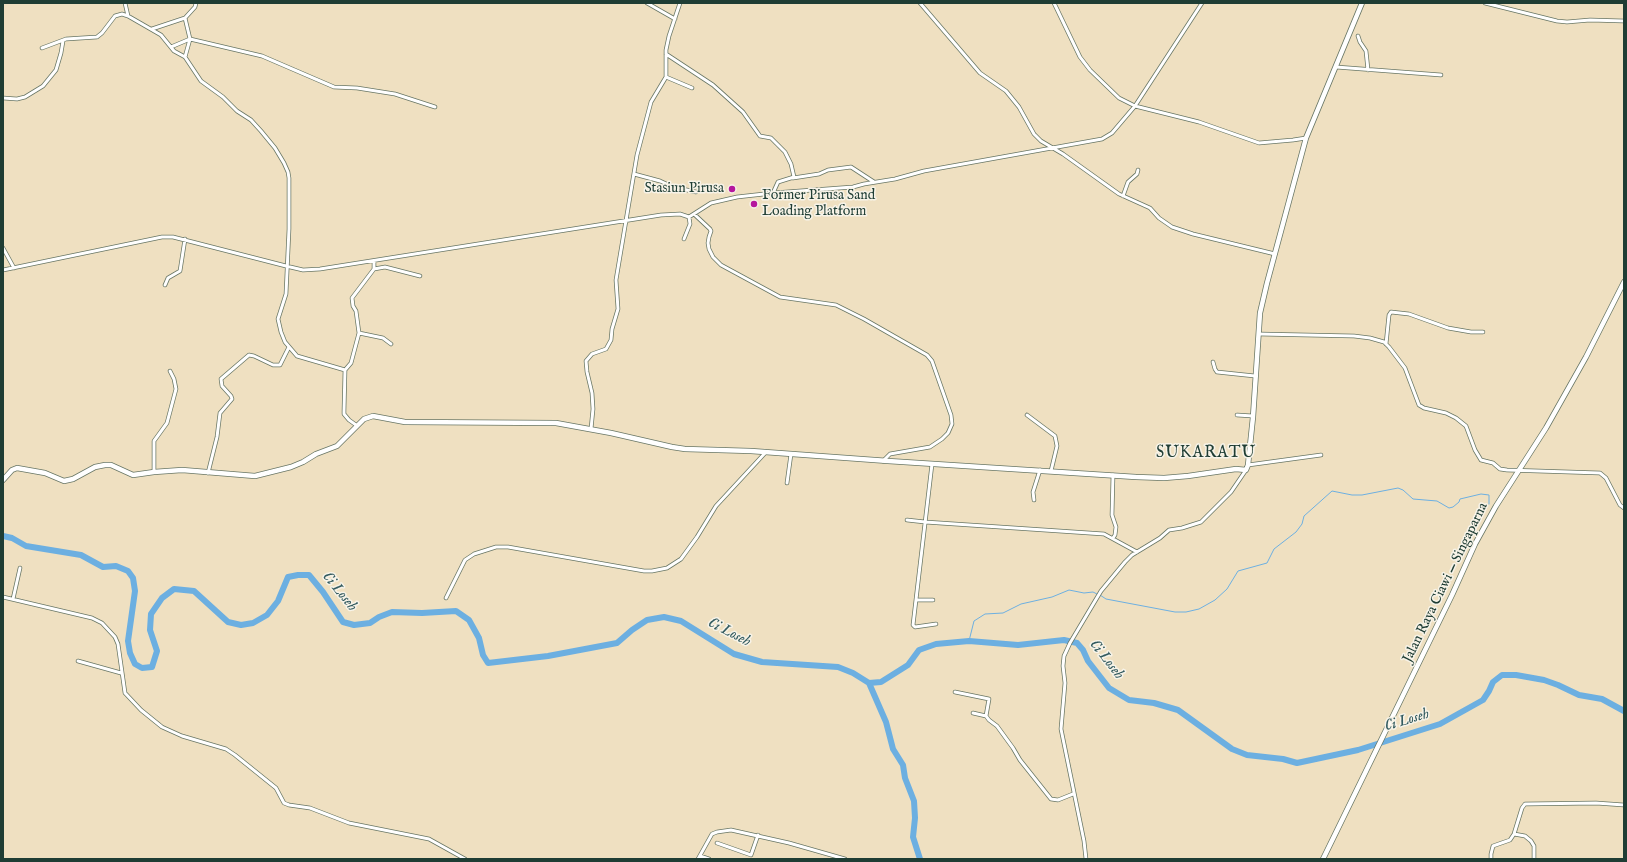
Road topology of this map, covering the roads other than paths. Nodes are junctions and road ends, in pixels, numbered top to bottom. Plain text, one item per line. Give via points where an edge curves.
1 (125, 3) edge
2 (196, 3) edge
3 (647, 3) edge
4 (680, 3) edge
5 (920, 3) edge
6 (1054, 3) edge
7 (1202, 3) edge
8 (1362, 3) edge
9 (1486, 3) edge
10 (128, 16) junction
11 (185, 18) junction
12 (675, 19) junction
13 (1624, 21) edge
14 (152, 29) junction
15 (1358, 36) dead end
16 (190, 39) junction
17 (63, 41) junction
18 (171, 47) junction
19 (42, 48) dead end
20 (666, 54) junction
21 (185, 57) junction
22 (1336, 67) junction
23 (1368, 70) junction
24 (1441, 75) dead end
25 (666, 76) junction
26 (692, 88) dead end
27 (3, 98) edge
28 (1135, 106) junction
29 (435, 107) dead end
30 (1306, 138) junction
31 (1053, 148) junction
32 (1138, 170) dead end
33 (634, 174) junction
34 (793, 178) junction
35 (874, 182) junction
36 (696, 192) dead end
37 (773, 193) junction
38 (1123, 196) junction
39 (694, 214) junction
40 (689, 217) junction
41 (625, 221) junction
42 (185, 239) junction
43 (684, 239) dead end
44 (3, 248) edge
45 (1274, 254) junction
46 (374, 261) junction
47 (286, 266) junction
48 (14, 268) junction
49 (374, 269) junction
50 (3, 270) edge
51 (420, 276) dead end
52 (1624, 282) edge
53 (165, 285) dead end
54 (1483, 332) dead end
55 (359, 333) junction
56 (1259, 334) junction
57 (391, 344) dead end
58 (1386, 344) junction
59 (289, 347) junction
60 (1212, 362) dead end
61 (345, 370) junction
62 (170, 371) dead end
63 (1254, 376) junction
64 (1027, 415) dead end
65 (1237, 415) dead end
66 (1253, 416) junction
67 (356, 425) junction
68 (591, 429) junction
69 (766, 452) junction
70 (791, 454) junction
71 (1321, 455) dead end
72 (883, 461) junction
73 (932, 464) junction
74 (1248, 465) junction
75 (1040, 470) junction
76 (1246, 470) junction
77 (1520, 470) junction
78 (1051, 471) junction
79 (154, 472) junction
80 (208, 473) junction
81 (1113, 475) junction
82 (3, 480) edge
83 (787, 483) dead end
84 (1034, 500) dead end
85 (1624, 508) edge
86 (907, 520) dead end
87 (925, 522) junction
88 (1113, 538) junction
89 (1137, 552) junction
90 (20, 568) dead end
91 (3, 596) edge
92 (446, 598) dead end
93 (13, 600) junction
94 (916, 600) junction
95 (933, 600) dead end
96 (936, 624) dead end
97 (78, 661) dead end
98 (121, 673) junction
99 (955, 692) dead end
100 (972, 713) dead end
101 (986, 716) junction
102 (1073, 794) junction
103 (1624, 805) edge
104 (1514, 834) junction
105 (758, 835) junction
106 (717, 843) dead end
107 (699, 858) edge
108 (465, 859) edge
109 (709, 859) edge
110 (845, 859) edge
111 (1086, 859) edge
112 (1323, 859) edge
113 (1491, 859) edge
114 (1534, 859) edge

1 - 10 street
2 - 11 street
3 - 12 street
4 - 12 street
5 - 31 street via 980,74 1006,91 1019,107 1034,134
6 - 28 street via 1080,57 1090,70 1119,98
7 - 28 street
8 - 22 street
9 - 13 street via 1557,21
10 - 14 street
10 - 17 street via 115,16 99,36
11 - 14 street
11 - 16 street
12 - 20 street
14 - 18 street
15 - 23 street via 1366,51
16 - 18 street
16 - 21 street
16 - 29 street via 262,56 334,87 395,94
17 - 19 street
17 - 27 street via 56,70 43,86 25,97
18 - 21 street
20 - 25 street
20 - 34 street via 722,93 743,112 761,136 771,138 785,152 794,173
21 - 47 street via 201,81 223,97 236,111 251,120 284,162 289,178
22 - 23 street
22 - 30 street
23 - 24 street
25 - 26 street
25 - 33 street via 651,102
28 - 30 street via 1199,122 1259,143
28 - 31 street via 1112,133 1102,139
30 - 45 street
31 - 35 street via 924,170
31 - 38 street
32 - 38 street via 1128,182
33 - 36 street
33 - 41 street
34 - 35 street via 851,167
34 - 37 street via 778,182
35 - 37 street via 828,190
37 - 39 street via 711,203
38 - 45 street via 1150,208 1159,218 1178,230
39 - 40 street
39 - 72 street via 712,232 708,237 709,249 713,258 721,265 780,297 836,305 932,360 952,424 942,439 930,447 890,454
40 - 41 street via 680,214 661,215
40 - 43 street via 690,224
41 - 46 street
41 - 68 street via 616,280 618,309 611,340 606,349 592,354 585,365 592,393
42 - 47 street
42 - 48 street via 162,237
42 - 53 street via 180,271 168,278
44 - 48 street
45 - 56 street via 1260,313
46 - 47 street via 320,270
46 - 49 street
47 - 59 street via 286,294 278,319
48 - 50 street
49 - 51 street via 385,267
49 - 55 street via 352,298
52 - 77 street, Jalan Raya Ciawi — Singaparna via 1586,357
54 - 58 street via 1448,328 1409,314 1394,312 1389,315
55 - 57 street via 383,338
55 - 61 street via 351,363
56 - 58 street via 1354,336
56 - 63 street
58 - 77 street via 1405,368 1421,406 1446,413 1466,426 1481,460 1493,463 1503,470
59 - 61 street via 301,359
59 - 80 street via 280,366 249,355 221,379 222,386 232,399 219,415 217,437
60 - 63 street via 1217,372
61 - 67 street via 344,411 349,420
62 - 79 street via 176,389 167,423 154,441
63 - 66 street
64 - 78 street via 1055,436 1057,446
65 - 66 street
66 - 74 street
67 - 68 street via 373,416 405,422 556,424
67 - 80 street via 337,446 290,467 255,476
68 - 69 street via 672,448
69 - 70 street
69 - 92 street via 716,506 681,560 667,568 644,571 496,547 474,554 465,560
70 - 72 street
70 - 83 street
71 - 74 street
72 - 73 street
73 - 75 street
73 - 87 street
74 - 76 street
75 - 78 street
75 - 84 street via 1033,492
76 - 81 street via 1164,478
76 - 89 street via 1231,492 1201,522 1169,530
77 - 85 street via 1600,473 1606,478
77 - 112 street, Jalan Raya Ciawi — Singaparna via 1475,544 1443,615
78 - 81 street
79 - 80 street via 182,470
79 - 82 street via 133,475 110,465 99,465 73,479 64,480 45,473 17,468
81 - 88 street via 1112,515 1116,527
86 - 87 street
87 - 88 street via 1077,531 1104,534
87 - 94 street
88 - 89 street
89 - 102 street via 1125,562 1101,591 1070,643 1063,663 1065,683 1061,729
90 - 93 street
91 - 93 street
93 - 98 street via 92,618 102,623 118,644
94 - 95 street
94 - 96 street via 914,626
97 - 98 street
98 - 108 street via 125,693 162,727 182,736 226,749 276,788 284,803 289,806 310,808 349,823 429,838
99 - 101 street via 989,699
100 - 101 street
101 - 102 street via 997,726 1051,799 1058,800
102 - 111 street
103 - 104 street via 1525,804
104 - 113 street via 1510,840 1493,846
104 - 114 street via 1525,836 1531,841 1534,846
105 - 106 street via 752,855
105 - 107 street via 731,830 717,832 710,837
105 - 110 street
107 - 109 street

